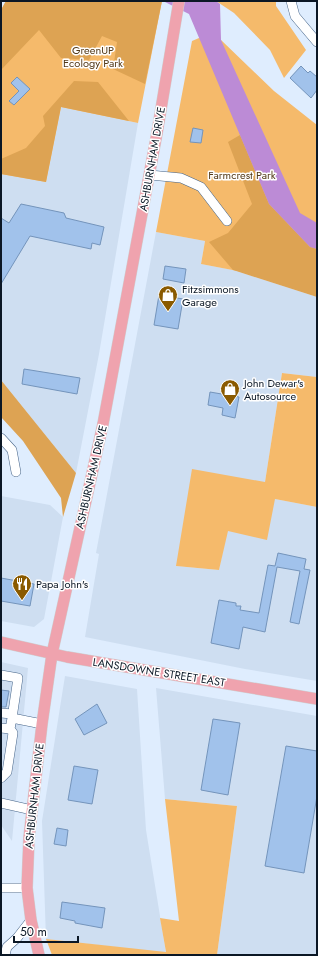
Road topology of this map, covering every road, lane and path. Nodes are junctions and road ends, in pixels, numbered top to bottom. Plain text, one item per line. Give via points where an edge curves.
1 (291, 1) edge
2 (178, 6) edge
3 (317, 42) edge
4 (150, 175) junction
5 (227, 221) dead end
6 (1, 438) edge
7 (16, 472) dead end
8 (1, 642) edge
9 (52, 654) junction
10 (1, 675) edge
11 (317, 699) edge
12 (1, 713) edge
13 (12, 716) junction
14 (42, 724) junction
15 (5, 729) edge
16 (1, 778) edge
17 (1, 803) edge
18 (32, 810) junction
19 (1, 888) edge
20 (27, 888) junction
21 (31, 920) junction
22 (5, 955) edge
23 (39, 955) edge

1 - 3 street via 295,16
2 - 4 main road, ASHBURNHAM DRIVE
4 - 5 street via 181,178 201,187
4 - 9 main road, ASHBURNHAM DRIVE via 103,424
6 - 7 street via 12,450
8 - 9 main road, LANSDOWNE STREET EAST
9 - 11 main road, LANSDOWNE STREET EAST
9 - 14 main road, ASHBURNHAM DRIVE
10 - 13 street via 18,678
12 - 13 street
13 - 14 street
13 - 15 street
14 - 18 main road, ASHBURNHAM DRIVE
15 - 16 street via 13,733 7,772
17 - 18 street
18 - 20 main road, ASHBURNHAM DRIVE
19 - 20 street
20 - 21 main road, ASHBURNHAM DRIVE
21 - 22 street via 7,947
21 - 23 main road, ASHBURNHAM DRIVE

